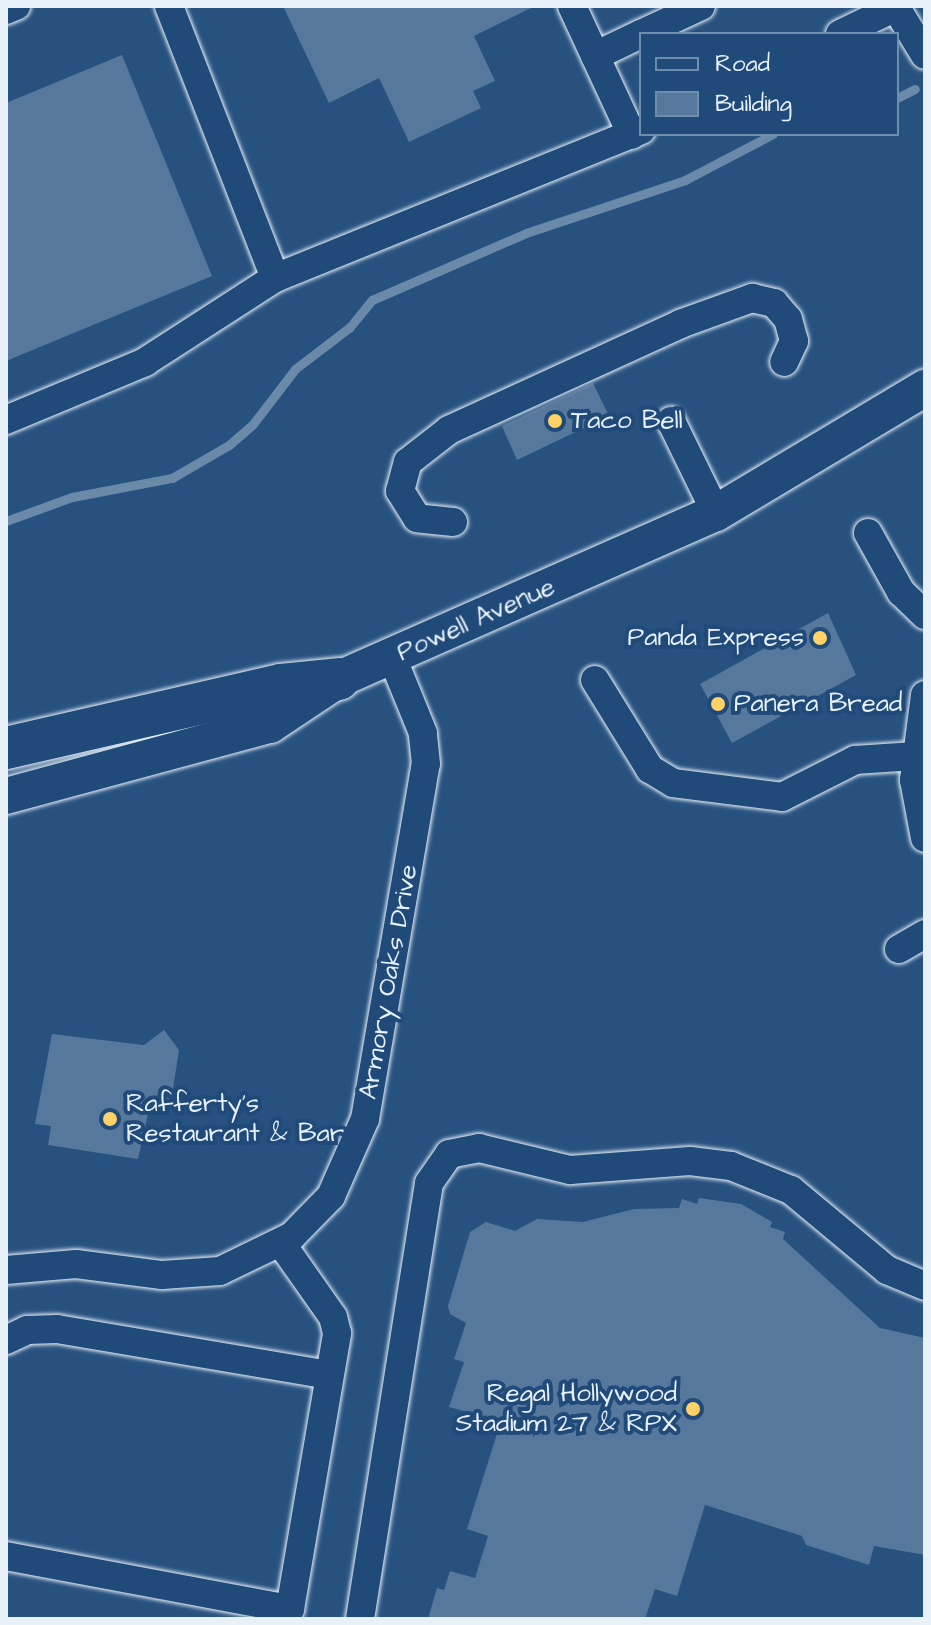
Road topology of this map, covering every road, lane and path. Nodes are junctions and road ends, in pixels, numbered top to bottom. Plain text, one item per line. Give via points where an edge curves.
1 (16, 6) edge
2 (169, 6) edge
3 (572, 6) edge
4 (701, 6) edge
5 (896, 6) edge
6 (6, 10) edge
7 (645, 32) edge
8 (844, 32) edge
9 (639, 35) edge
10 (925, 55) edge
11 (595, 56) junction
12 (636, 132) edge
13 (275, 278) junction
14 (784, 362) dead end
15 (925, 388) edge
16 (6, 420) edge
17 (671, 421) dead end
18 (716, 513) junction
19 (453, 522) dead end
20 (868, 533) dead end
21 (925, 615) edge
22 (392, 657) junction
23 (339, 679) junction
24 (595, 680) dead end
25 (925, 695) edge
26 (6, 748) edge
27 (915, 756) junction
28 (6, 796) edge
29 (925, 838) edge
30 (925, 934) edge
31 (899, 949) dead end
32 (281, 1243) junction
33 (6, 1270) edge
34 (925, 1286) edge
35 (6, 1340) edge
36 (329, 1375) junction
37 (6, 1556) edge
38 (289, 1614) edge
39 (360, 1619) edge

1 - 6 street
2 - 13 street
3 - 11 street
4 - 7 street
5 - 8 street
5 - 10 street
9 - 11 street
11 - 12 street
12 - 13 street
13 - 16 street via 145,362
14 - 19 street via 794,341 788,319 774,303 752,298 680,324 449,430 408,462 400,491 417,518
15 - 18 main road, Powell Avenue
17 - 18 street
18 - 22 main road, Powell Avenue
20 - 21 street via 901,592
22 - 23 main road, Powell Avenue
22 - 32 street, Armory Oaks Drive via 423,733 426,764 372,1086 344,1175 312,1218
23 - 26 highway via 281,685
23 - 28 main road, Powell Avenue via 270,725
24 - 27 street via 650,769 673,783 782,797 855,760
25 - 27 street
27 - 29 street
30 - 31 street
32 - 33 street, Armory Oaks Drive via 244,1263 192,1275 76,1264
32 - 36 street via 337,1324
34 - 39 street via 887,1270 791,1190 731,1166 690,1161 570,1170 479,1148 449,1154 429,1183
35 - 36 street via 27,1330 57,1329
36 - 38 street
37 - 38 street

